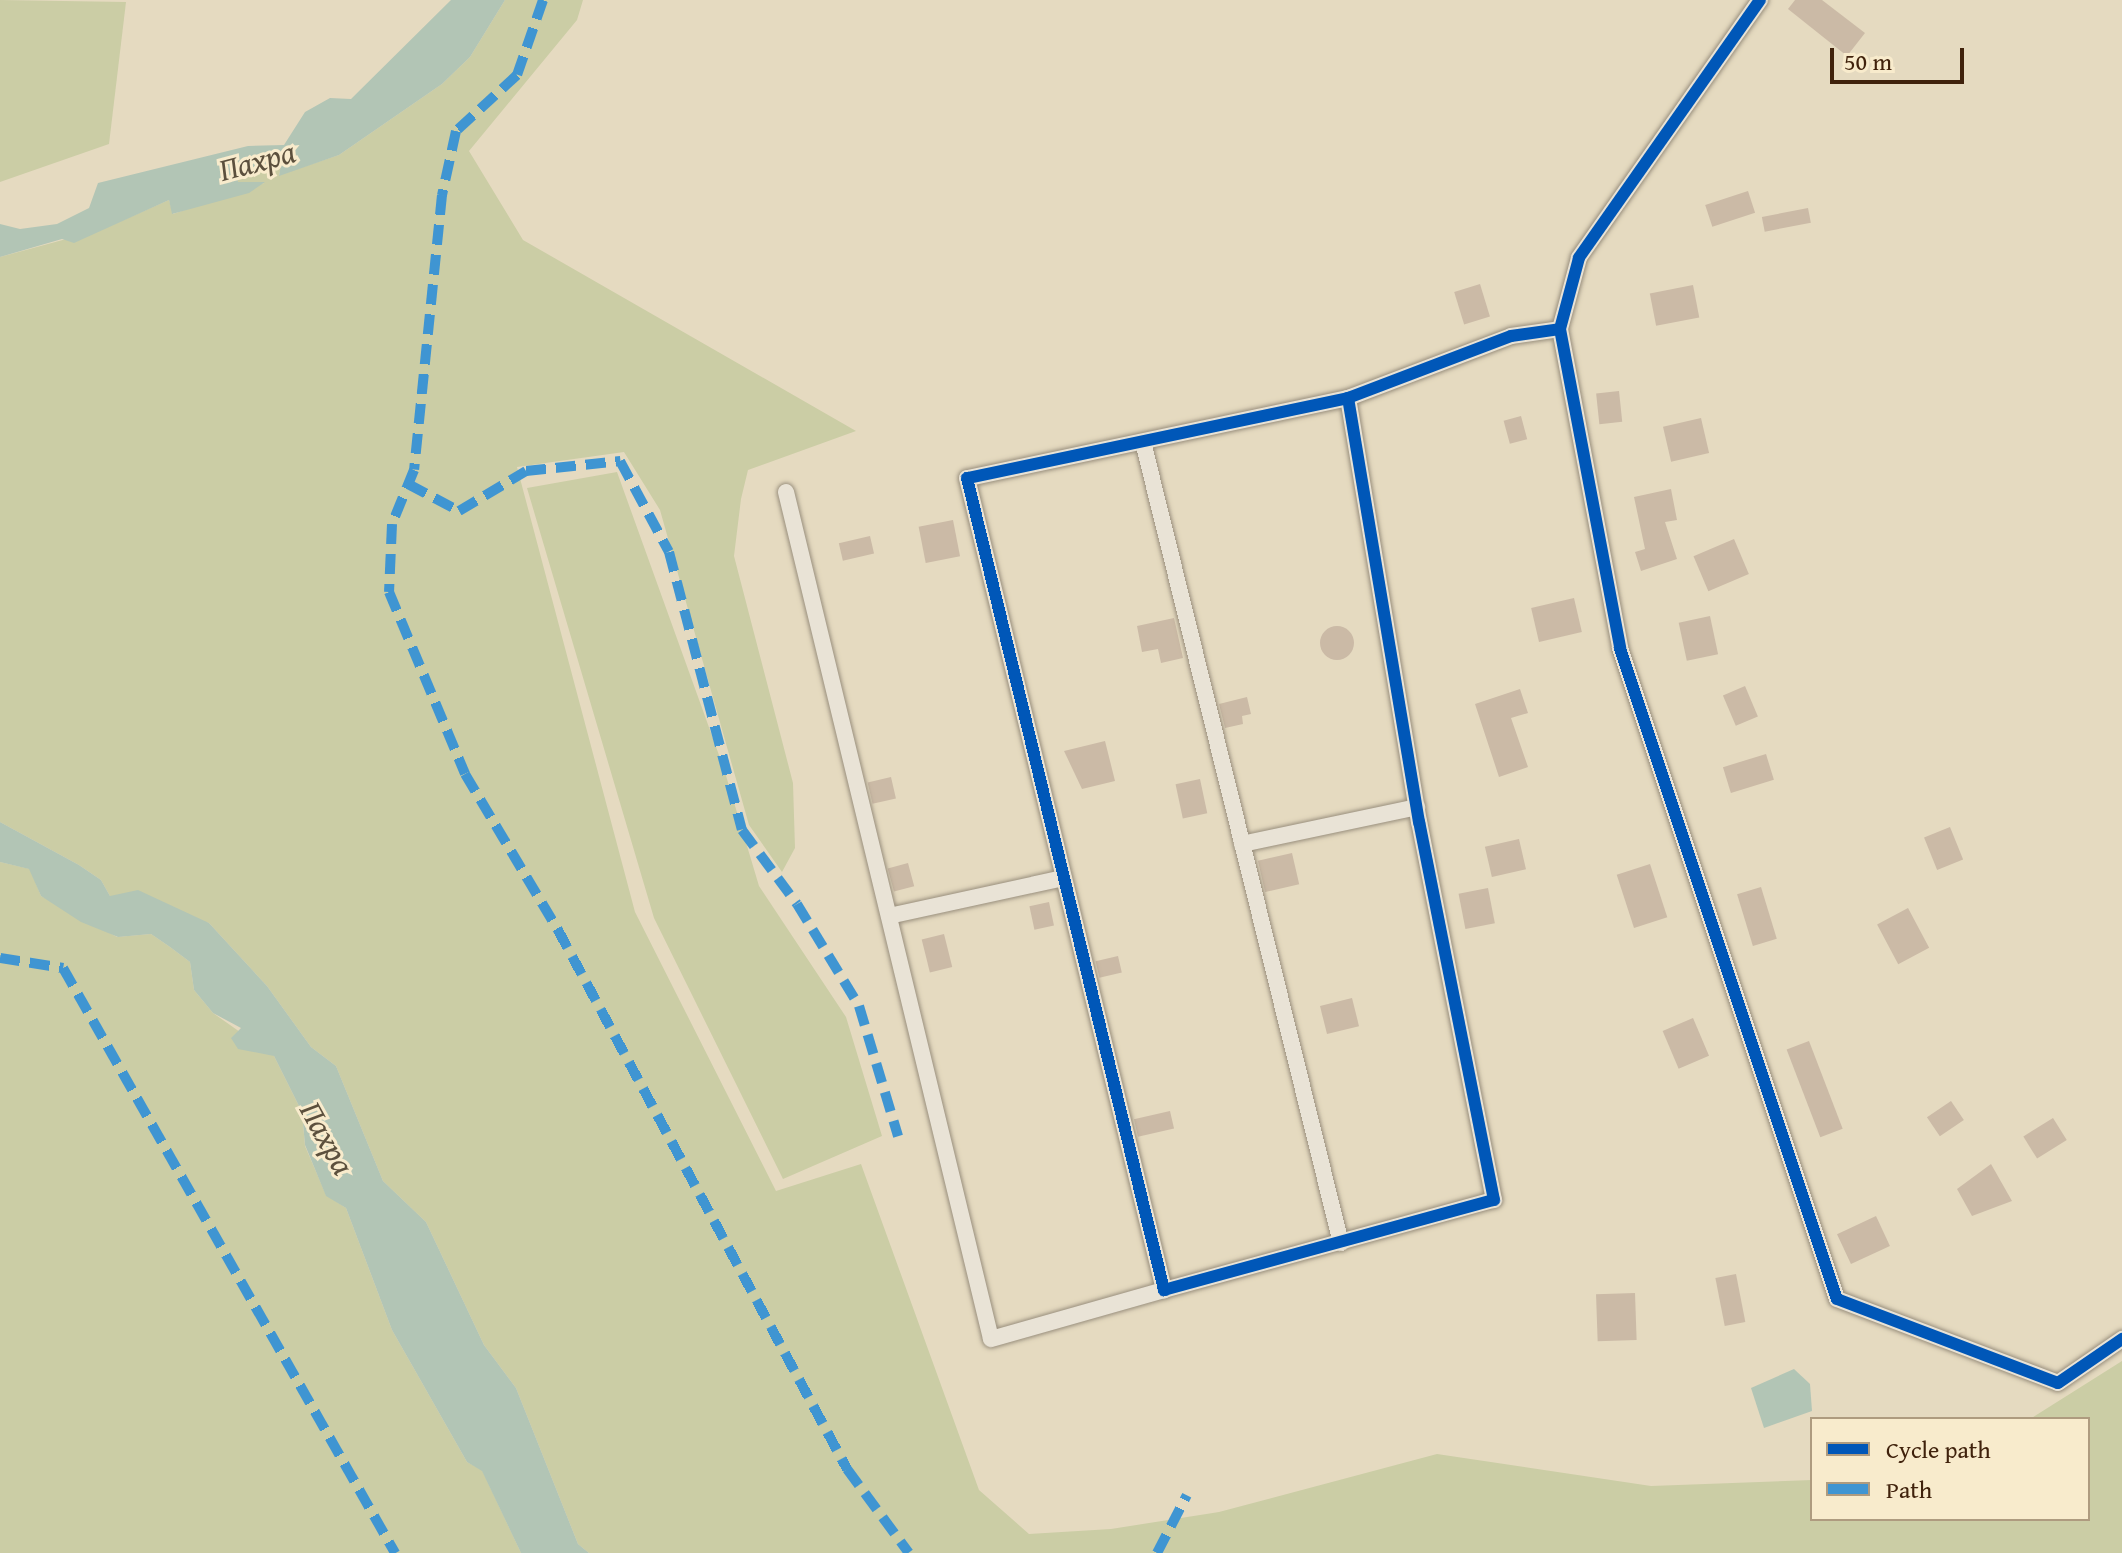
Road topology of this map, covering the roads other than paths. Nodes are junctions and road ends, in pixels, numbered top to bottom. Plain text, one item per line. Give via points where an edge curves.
1 (1760, 0) edge
2 (1560, 329) junction
3 (1348, 398) junction
4 (1144, 446) junction
5 (786, 492) dead end
6 (1417, 807) junction
7 (1242, 844) junction
8 (1064, 878) junction
9 (889, 916) junction
10 (1341, 1243) junction
11 (1164, 1290) junction
12 (2122, 1339) edge

1 - 2 street via 1579,258
2 - 3 street via 1511,336
2 - 12 street via 1620,648 1837,1299 2058,1383
3 - 4 street
3 - 6 street
4 - 7 street
4 - 8 street via 967,478
5 - 9 street
6 - 7 street
6 - 10 street via 1494,1200
7 - 10 street
8 - 9 street
8 - 11 street
9 - 11 street via 991,1339
10 - 11 street

